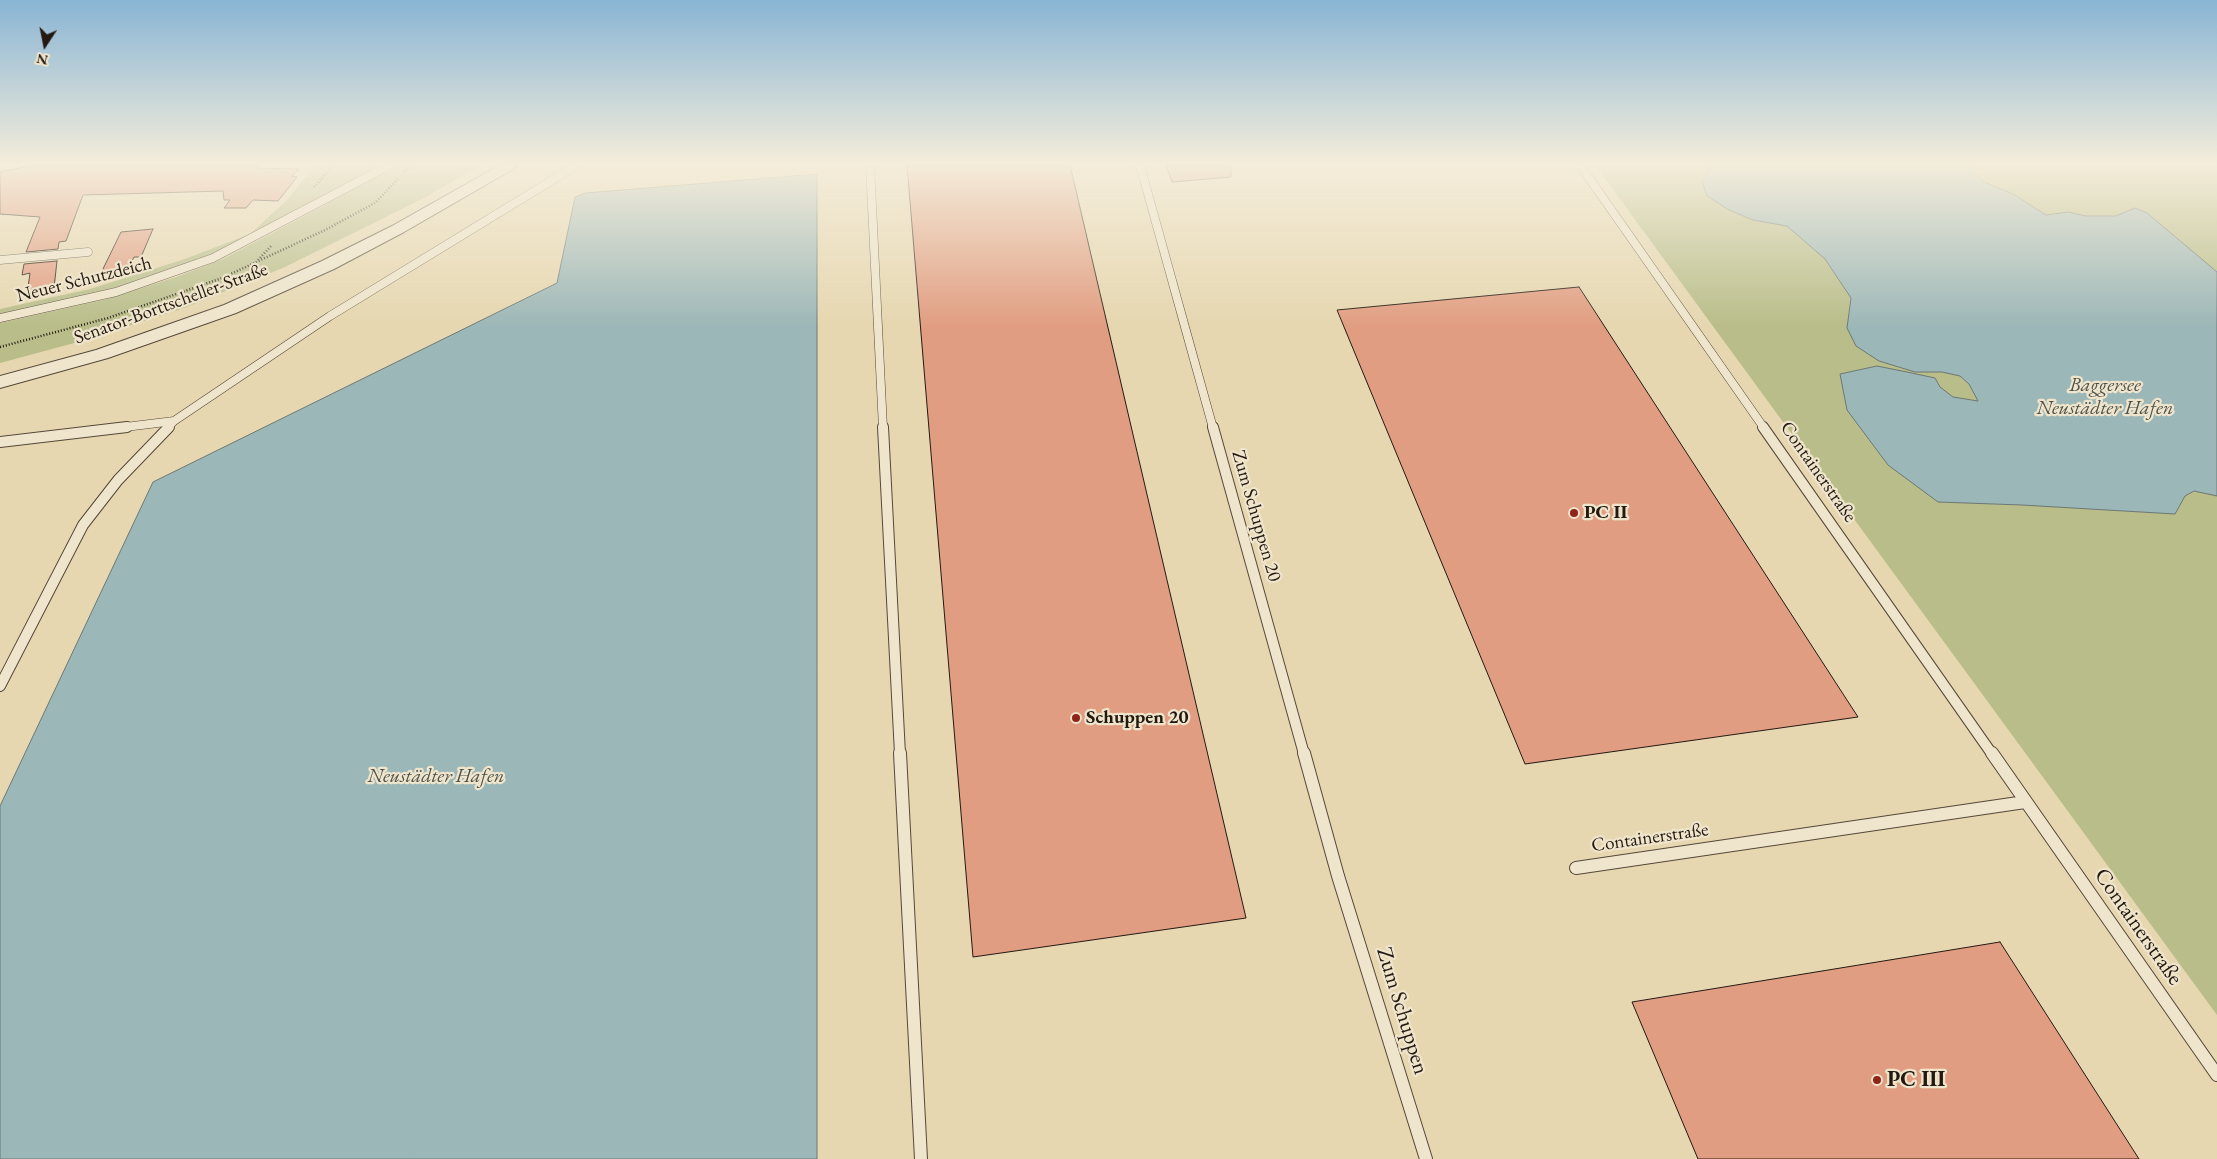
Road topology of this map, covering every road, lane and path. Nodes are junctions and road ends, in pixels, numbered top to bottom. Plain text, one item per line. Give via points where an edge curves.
1 (289, 219) edge
2 (415, 219) edge
3 (489, 219) edge
4 (873, 219) edge
5 (1155, 219) edge
6 (1618, 219) edge
7 (268, 249) dead end
8 (88, 252) dead end
9 (0, 260) edge
10 (256, 263) dead end
11 (0, 318) edge
12 (0, 382) edge
13 (174, 421) junction
14 (0, 442) edge
15 (0, 686) edge
16 (2026, 802) junction
17 (1576, 868) dead end
18 (1338, 876) joint
19 (2217, 1075) edge
20 (921, 1159) edge
21 (1426, 1159) edge

1 - 11 lane, Neuer Schutzdeich via 213,258 163,277 108,294
2 - 12 street, Senator-Borttscheller-Straße via 328,265 230,309 102,354
3 - 13 lane via 330,316
4 - 20 lane
5 - 18 lane, Zum Schuppen 20
6 - 16 lane, Containerstraße
7 - 10 path
8 - 9 lane
13 - 14 lane
13 - 15 lane via 118,480 83,525
16 - 17 lane, Containerstraße
16 - 19 lane, Containerstraße
18 - 21 lane, Zum Schuppen

